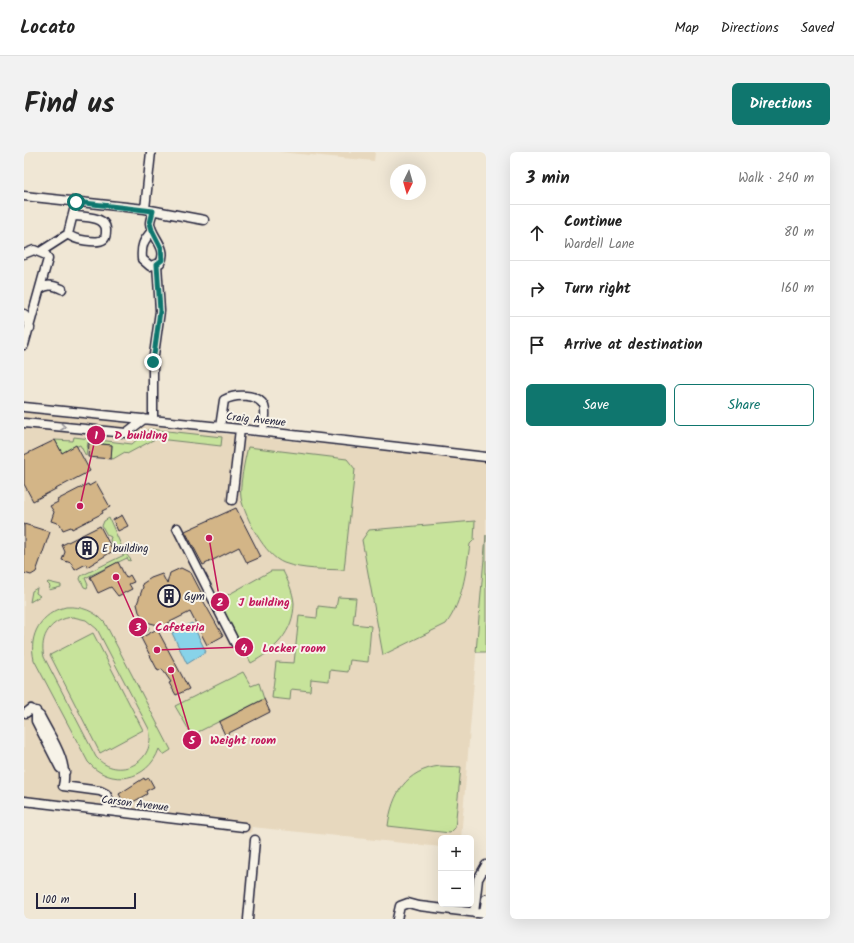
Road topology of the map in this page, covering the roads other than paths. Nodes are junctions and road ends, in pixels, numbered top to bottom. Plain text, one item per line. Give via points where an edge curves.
1 (151, 152) edge
2 (24, 196) edge
3 (76, 202) junction
4 (149, 210) junction
5 (73, 216) junction
6 (204, 220) dead end
7 (152, 230) junction
8 (68, 234) junction
9 (40, 252) junction
10 (24, 254) edge
11 (157, 264) junction
12 (40, 289) junction
13 (62, 289) dead end
14 (24, 314) edge
15 (30, 328) junction
16 (24, 345) edge
17 (24, 407) edge
18 (144, 419) junction
19 (153, 420) junction
20 (24, 423) edge
21 (220, 427) junction
22 (240, 429) junction
23 (263, 431) junction
24 (486, 457) edge
25 (232, 500) dead end
26 (177, 528) dead end
27 (236, 643) dead end
28 (26, 713) dead end
29 (24, 801) edge
30 (106, 811) junction
31 (244, 828) dead end
32 (255, 840) dead end
33 (485, 870) edge
34 (476, 894) junction
35 (486, 895) edge
36 (486, 899) edge
37 (474, 913) junction
38 (485, 914) edge
39 (248, 919) edge
40 (397, 919) edge

1 - 4 street
2 - 3 street
3 - 4 street
3 - 5 street
4 - 6 street
4 - 7 street
5 - 8 street
5 - 8 street via 100,220 106,226 106,235 99,241 76,240
7 - 11 street via 161,248 162,260
7 - 11 street via 141,248 142,259 150,266
8 - 9 street
9 - 10 street via 34,250
9 - 12 street via 48,259
11 - 19 street via 160,311 153,362
12 - 13 street via 52,285
12 - 15 street
14 - 15 street
15 - 16 street
17 - 18 street, Craig Avenue
18 - 19 street, Craig Avenue
20 -> 18 street via 126,433
19 - 21 street, Craig Avenue
21 - 22 street, Craig Avenue
21 - 23 street via 224,400 231,396 245,396 257,399 264,405
22 - 23 street, Craig Avenue
22 - 25 street
23 - 24 street, Craig Avenue
26 - 27 street
28 - 30 street via 31,709 40,716 64,763 64,786 106,794 110,802
29 - 30 street, Carson Avenue
30 - 31 street, Carson Avenue
32 - 39 street
33 - 34 street via 478,879
34 - 35 street
34 - 37 street
36 - 38 street
37 - 38 street
37 - 40 street via 408,903 400,906

